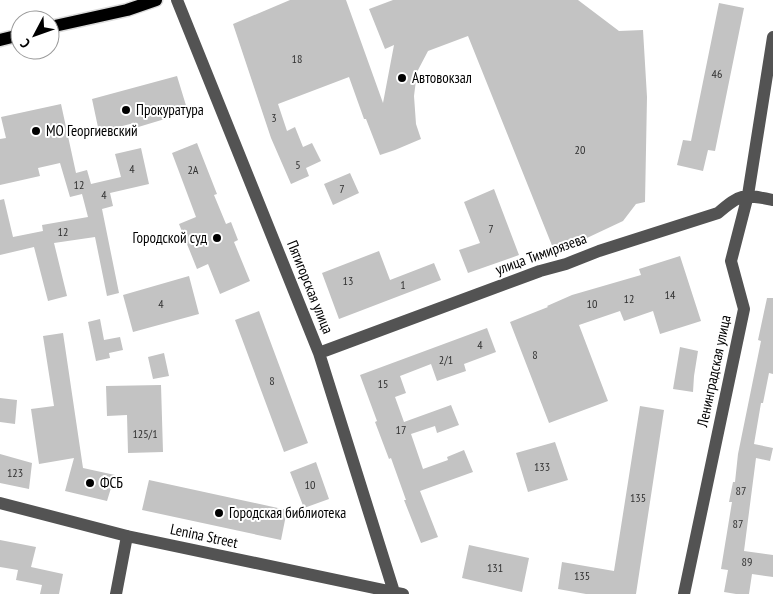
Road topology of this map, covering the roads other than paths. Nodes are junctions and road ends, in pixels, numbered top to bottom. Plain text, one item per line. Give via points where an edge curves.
1 (156, 0) edge
2 (177, 0) edge
3 (60, 25) edge
4 (773, 37) edge
5 (748, 195) junction
6 (773, 200) edge
7 (319, 353) junction
8 (0, 503) edge
9 (127, 536) junction
10 (398, 593) edge
11 (116, 594) edge
12 (684, 594) edge

1 - 3 main road
2 - 7 street, Пятигорская улица
4 - 5 street, Ленинградская улица
5 - 6 street
5 - 7 street, улица Тимирязева via 733,200 718,213 540,271
5 - 12 street, Ленинградская улица via 730,261 744,309
7 - 10 street, Пятигорская улица
8 - 9 street, Lenina Street
9 - 10 street, Lenina Street
9 - 11 street

